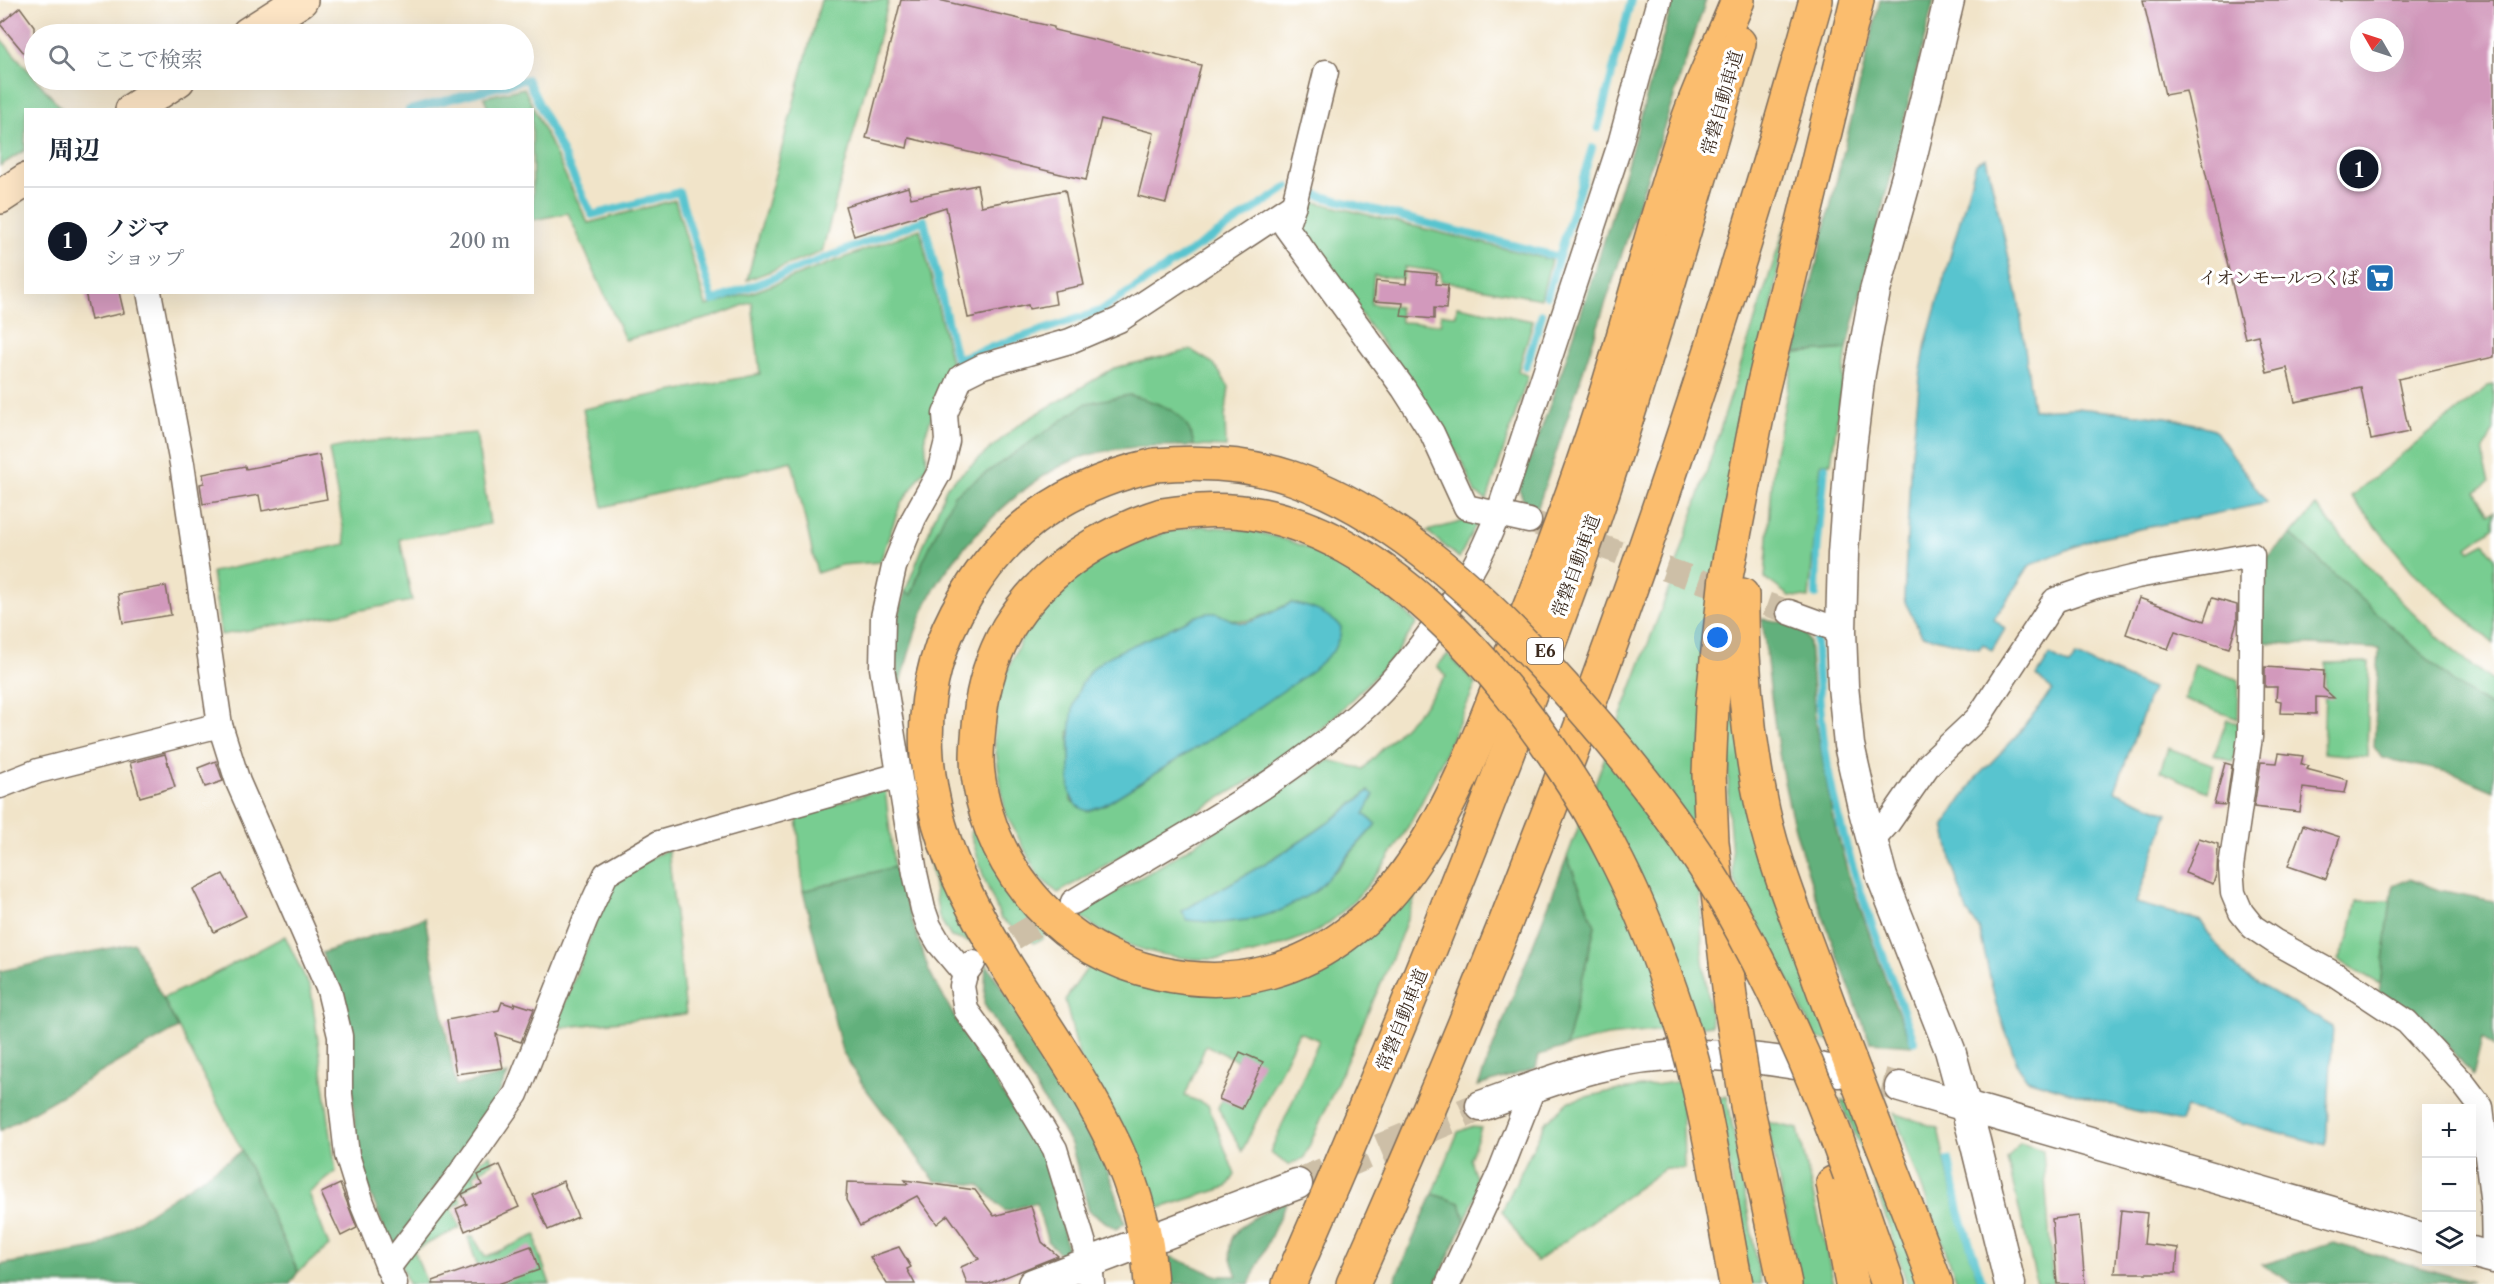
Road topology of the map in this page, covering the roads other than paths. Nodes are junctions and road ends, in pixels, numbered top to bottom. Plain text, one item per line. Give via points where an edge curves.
1 (301, 0) edge
2 (1659, 0) edge
3 (1738, 0) edge
4 (1752, 0) edge
5 (1816, 0) edge
6 (1857, 0) edge
7 (1949, 0) edge
8 (264, 24) edge
9 (1326, 72) dead end
10 (163, 90) edge
11 (135, 108) edge
12 (24, 181) edge
13 (0, 197) edge
14 (1294, 204) junction
15 (149, 294) edge
16 (1748, 461) junction
17 (1498, 514) junction
18 (1529, 521) tunnel mouth
19 (1790, 612) tunnel mouth
20 (1841, 631) junction
21 (220, 725) junction
22 (899, 775) junction
23 (0, 786) edge
24 (1872, 841) junction
25 (1073, 902) tunnel mouth
26 (1839, 1072) tunnel mouth
27 (1899, 1087) tunnel mouth
28 (1533, 1088) junction
29 (1481, 1106) tunnel mouth
30 (1964, 1106) junction
31 (1842, 1179) junction
32 (1297, 1184) tunnel mouth
33 (1163, 1235) dead end
34 (2422, 1238) edge
35 (1127, 1248) dead end
36 (2476, 1253) edge
37 (2494, 1258) edge
38 (1091, 1274) edge
39 (392, 1276) edge
40 (1033, 1284) edge
41 (1151, 1284) edge
42 (1289, 1284) edge
43 (1353, 1284) edge
44 (1448, 1284) edge
45 (1736, 1284) edge
46 (1785, 1284) edge
47 (1852, 1284) edge
48 (1888, 1284) edge
49 (1936, 1284) edge
50 (2010, 1284) edge

1 - 8 main road
2 - 17 street via 1620,144
3 - 45 highway, bridge via 1689,118 1601,408 1531,604 1484,726 1452,798 1413,864 1365,919 1333,945 1300,962 1234,979 1170,976 1109,957 1059,925 1015,877 986,813 978,778 977,743 982,700 992,663 1007,631 1041,586 1071,559 1129,525 1162,515 1231,510 1263,515 1327,537 1357,554 1443,621 1495,678 1544,741 1571,781 1618,864 1660,961 1694,1065
4 - 42 highway, 常磐自動車道 / E6 via 1665,302 1597,510 1436,936
5 - 43 highway via 1716,337 1644,551 1492,958
6 - 16 highway via 1778,320
7 - 20 street via 1875,291 1860,373 1850,457
9 - 14 street
10 - 11 main road
12 - 13 main road
14 - 17 street via 1286,227 1410,398 1432,433 1466,507
14 - 22 street via 1119,320 1070,341 983,366 961,377 945,414 947,441 939,473 914,518 894,567 883,617 882,668
15 - 21 street via 182,464
16 - 46 highway, bridge via 1724,588 1712,706 1712,842 1747,1105
16 - 49 highway via 1742,659 1764,812 1817,973
17 - 18 street
17 - 25 street via 1473,568 1433,627 1369,705 1289,770
19 - 20 street
20 - 24 street via 1849,745
21 - 23 street via 38,771
21 - 39 street via 238,782 329,990 340,1036 340,1094 347,1155
22 - 38 street via 915,873 929,926 939,943 969,969 962,986 966,1010 997,1053 1054,1149
22 - 39 street via 659,843 606,874 516,1094
24 - 30 street via 1882,877 1950,1050
24 - 37 street via 1929,764 1978,718 2055,600 2137,576 2252,555 2250,737 2231,867 2233,893 2253,927 2407,1022 2481,1107 2493,1205
26 - 28 street via 1759,1058 1713,1054 1664,1056 1594,1068
27 - 30 street
28 - 29 street
28 - 44 street via 1509,1151
30 - 34 street
30 - 50 street
31 - 41 highway, bridge via 1788,1019 1727,903 1645,783 1515,634 1473,595 1388,528 1319,488 1290,477 1224,464 1155,465 1120,473 1059,501 1023,526 975,579 944,640 933,673 926,741 934,812 945,848 981,922 1116,1147 1144,1229
31 - 47 highway
31 - 48 highway
32 - 33 street
35 - 38 street
36 - 37 street
38 - 40 street

